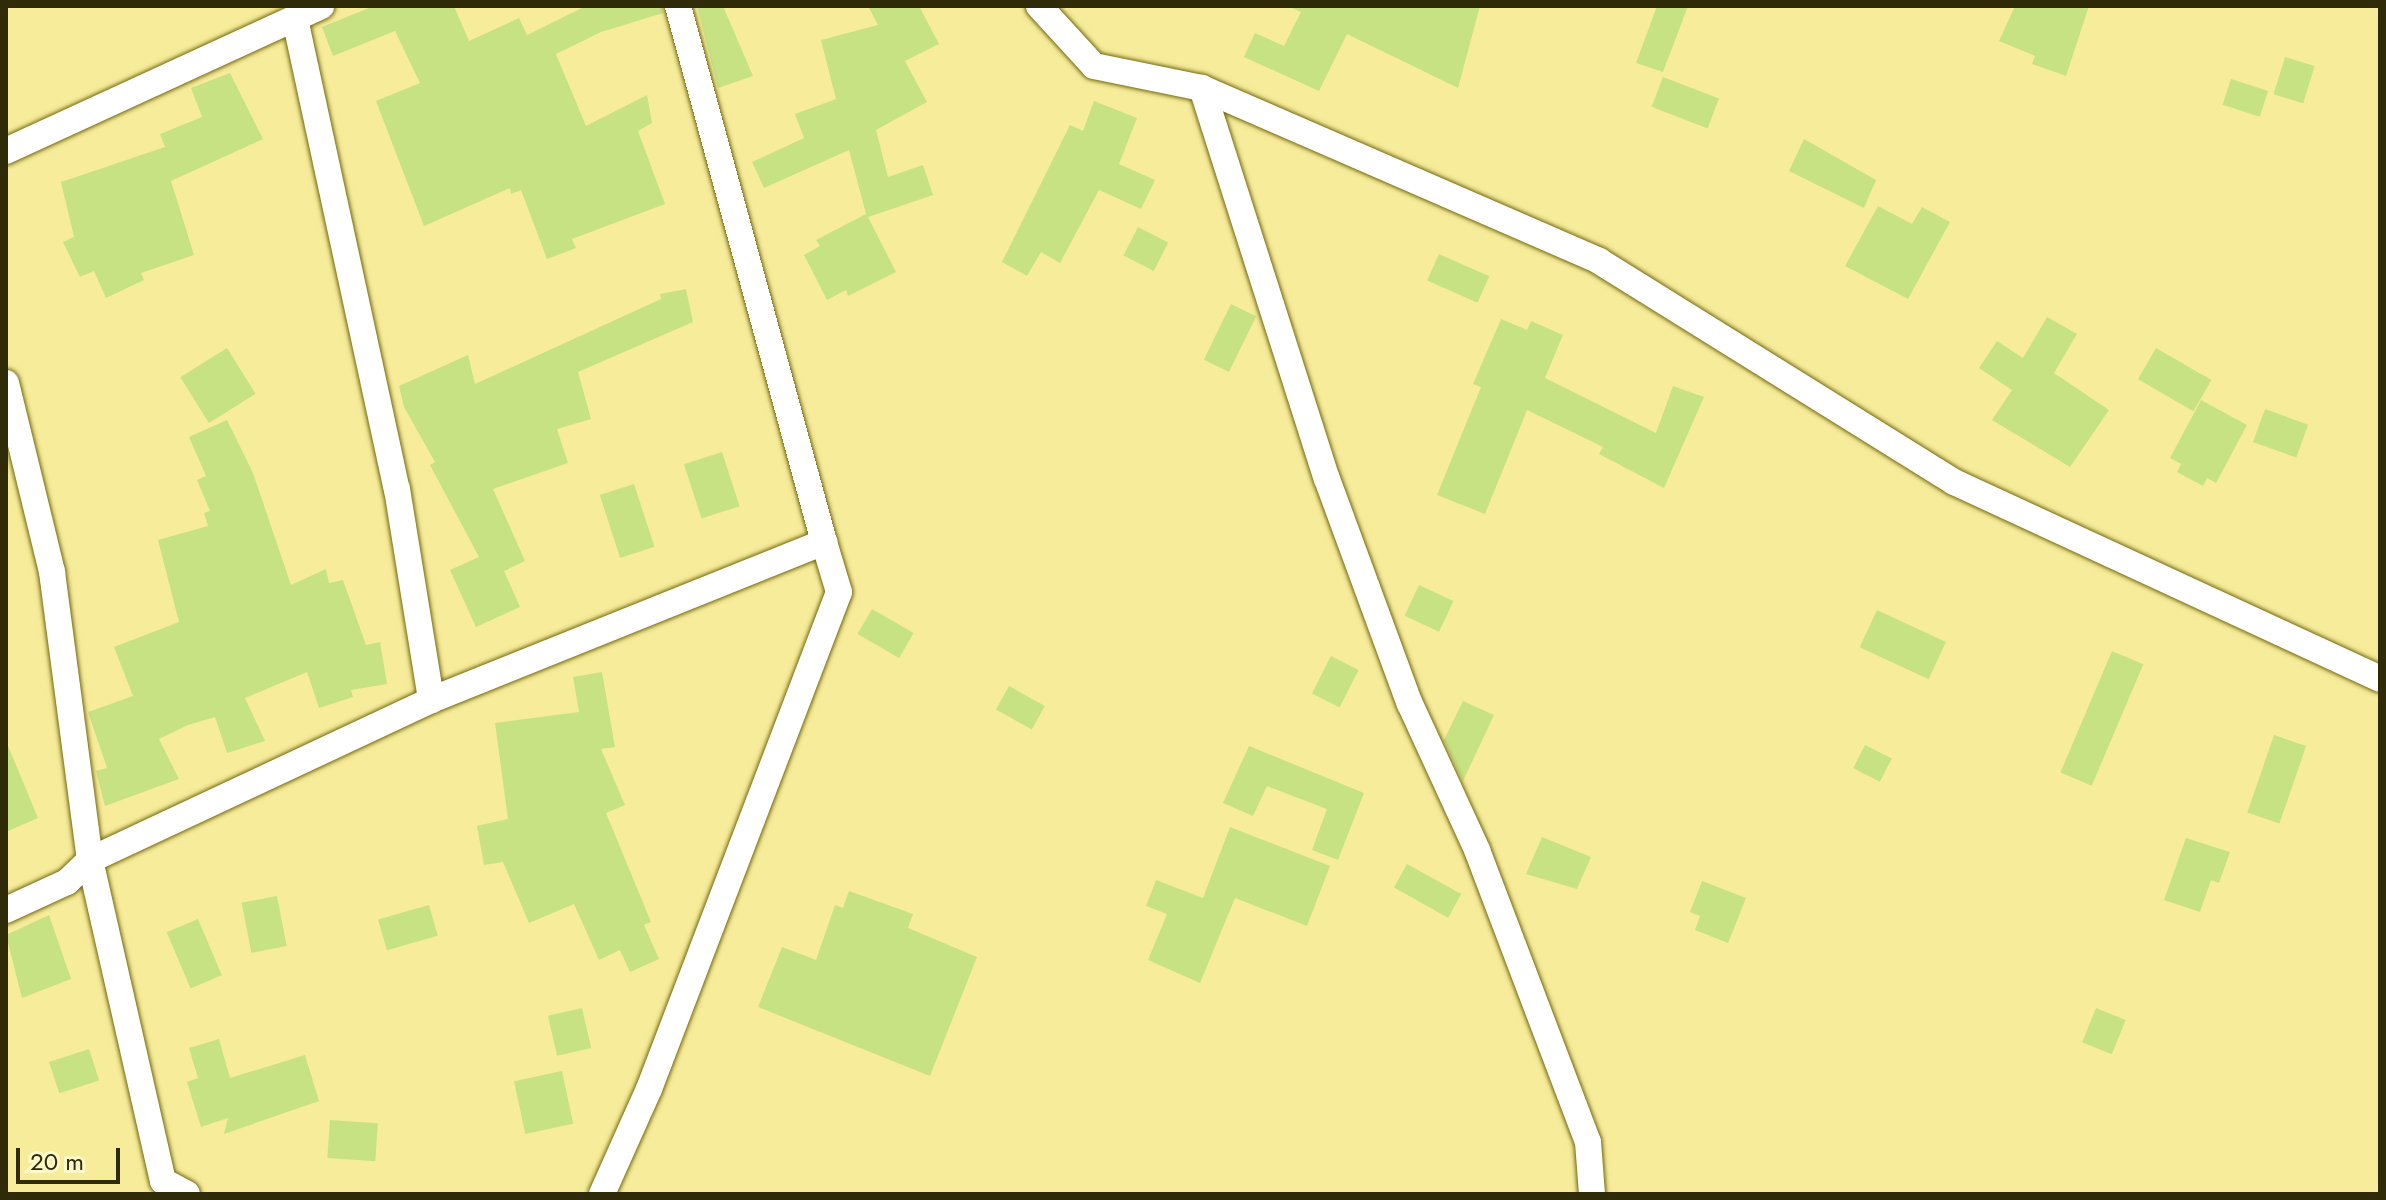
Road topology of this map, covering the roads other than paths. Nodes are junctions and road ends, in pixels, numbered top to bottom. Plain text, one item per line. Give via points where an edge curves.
1 (321, 6) edge
2 (678, 6) edge
3 (1039, 6) edge
4 (295, 19) junction
5 (1202, 88) junction
6 (6, 151) edge
7 (6, 383) edge
8 (824, 542) junction
9 (2380, 679) edge
10 (431, 700) junction
11 (90, 860) junction
12 (6, 910) edge
13 (187, 1194) edge
14 (602, 1194) edge
15 (1592, 1194) edge

1 - 4 street
2 - 8 street
3 - 5 street via 1094,66
4 - 6 street
4 - 10 street via 397,489
5 - 9 street via 1599,261 1954,482
5 - 15 street via 1327,479 1410,704 1477,850 1588,1142
7 - 11 street via 52,572
8 - 10 street
8 - 14 street via 839,592 649,1089
10 - 11 street
11 - 12 street via 67,882
11 - 13 street via 163,1181

